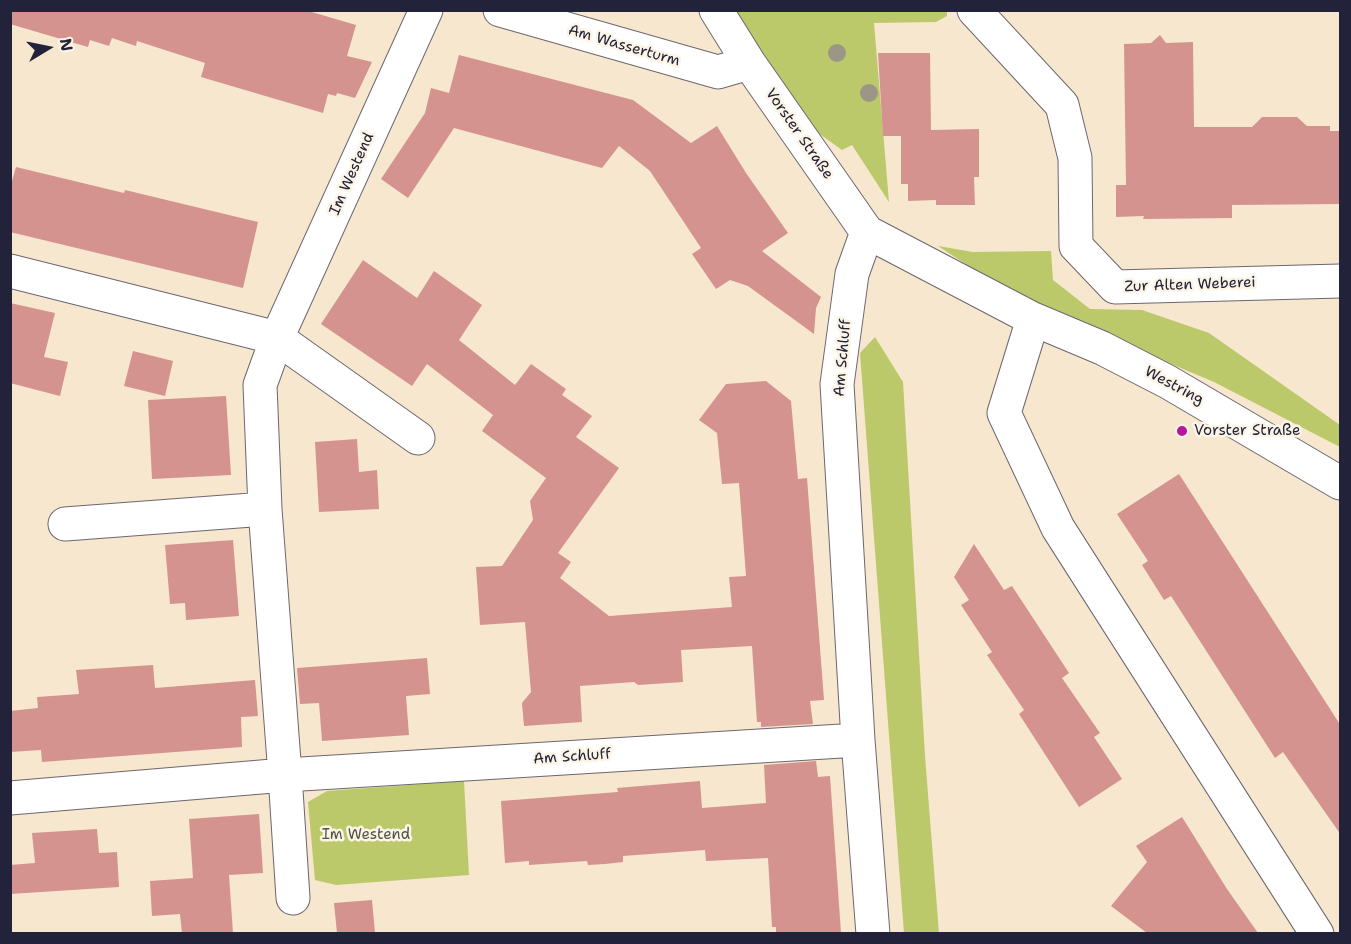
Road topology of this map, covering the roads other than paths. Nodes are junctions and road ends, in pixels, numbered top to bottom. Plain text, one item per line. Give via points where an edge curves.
1 (426, 10) edge
2 (500, 10) edge
3 (716, 10) edge
4 (974, 10) edge
5 (749, 63) junction
6 (867, 232) junction
7 (10, 271) edge
8 (1341, 281) edge
9 (1033, 319) junction
10 (277, 338) junction
11 (418, 438) dead end
12 (1341, 483) edge
13 (266, 509) junction
14 (65, 524) dead end
15 (858, 740) junction
16 (285, 775) junction
17 (10, 798) edge
18 (293, 898) dead end
19 (873, 933) edge
20 (1317, 933) edge

1 - 10 street, Im Westend
2 - 5 street, Am Wasserturm via 718,72
3 - 5 street, Vorster Straße
4 - 8 street, Zur Alten Weberei via 1062,105 1075,158 1076,246 1115,287
5 - 6 street, Vorster Straße
6 - 9 street, Vorster Straße
6 - 15 street, Am Schluff via 852,274 837,384
7 - 10 street
9 - 12 street, Westring via 1168,382
9 - 20 street via 1005,413 1058,528
10 - 11 street
10 - 13 street, Im Westend via 260,386
13 - 14 street
13 - 16 street, Im Westend
15 - 16 street, Am Schluff
15 - 19 street, Am Schluff
16 - 17 street
16 - 18 street, Im Westend

